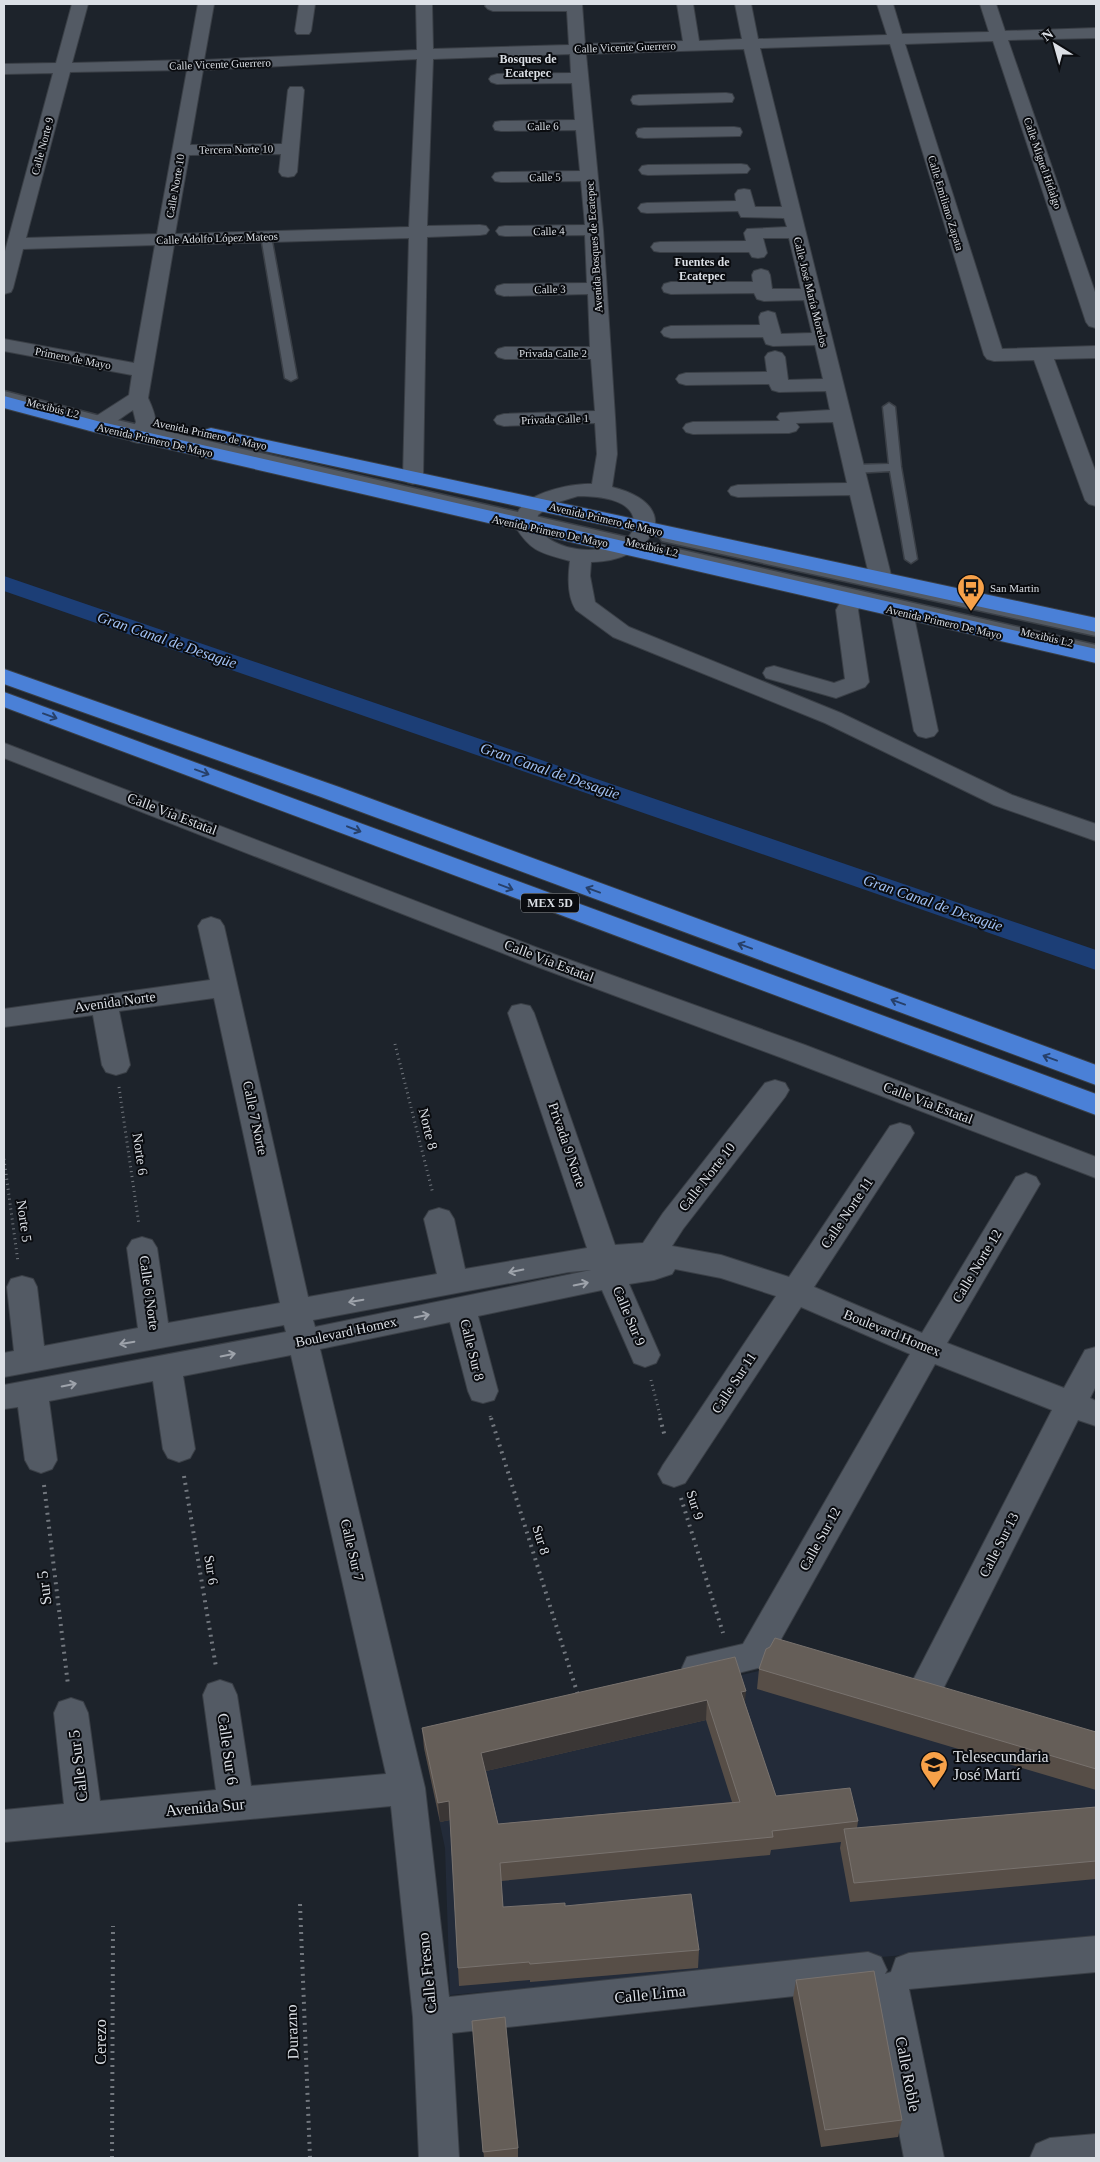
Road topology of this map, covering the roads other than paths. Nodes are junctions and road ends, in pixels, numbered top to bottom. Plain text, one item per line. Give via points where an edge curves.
1 (80, 4) edge
2 (206, 4) edge
3 (306, 4) edge
4 (424, 4) edge
5 (685, 4) edge
6 (743, 4) edge
7 (885, 4) edge
8 (988, 4) edge
9 (575, 5) edge
10 (493, 6) dead end
11 (303, 31) dead end
12 (1096, 33) edge
13 (1000, 36) junction
14 (895, 39) junction
15 (751, 43) junction
16 (692, 45) junction
17 (577, 48) junction
18 (424, 54) junction
19 (196, 65) junction
20 (62, 68) junction
21 (4, 69) edge
22 (580, 78) junction
23 (497, 79) dead end
24 (296, 90) dead end
25 (639, 100) dead end
26 (766, 104) junction
27 (584, 125) junction
28 (501, 126) dead end
29 (644, 133) dead end
30 (774, 139) junction
31 (742, 144) junction
32 (290, 149) junction
33 (181, 150) junction
34 (648, 170) dead end
35 (288, 172) dead end
36 (589, 176) junction
37 (501, 177) dead end
38 (647, 208) dead end
39 (792, 212) junction
40 (480, 230) dead end
41 (594, 230) junction
42 (418, 231) junction
43 (505, 231) dead end
44 (797, 232) junction
45 (266, 236) junction
46 (166, 239) junction
47 (17, 244) junction
48 (660, 247) dead end
49 (759, 267) junction
50 (4, 288) edge
51 (597, 288) junction
52 (671, 288) dead end
53 (504, 290) dead end
54 (812, 294) junction
55 (1096, 322) edge
56 (671, 332) dead end
57 (823, 339) junction
58 (4, 344) edge
59 (1096, 352) edge
60 (506, 353) dead end
61 (600, 353) junction
62 (1042, 354) junction
63 (775, 357) dead end
64 (143, 371) junction
65 (291, 378) dead end
66 (778, 378) junction
67 (686, 379) dead end
68 (834, 385) junction
69 (7, 388) edge
70 (138, 398) junction
71 (4, 402) edge
72 (889, 407) dead end
73 (841, 416) junction
74 (605, 417) junction
75 (105, 419) junction
76 (504, 420) dead end
77 (144, 428) junction
78 (693, 428) dead end
79 (896, 467) junction
80 (413, 478) junction
81 (857, 479) junction
82 (601, 490) junction
83 (738, 491) dead end
84 (1096, 500) edge
85 (529, 514) junction
86 (638, 538) junction
87 (581, 556) junction
88 (911, 559) dead end
89 (881, 579) junction
90 (852, 601) junction
91 (902, 612) junction
92 (1096, 625) edge
93 (1096, 632) edge
94 (1096, 649) edge
95 (1096, 656) edge
96 (774, 673) dead end
97 (4, 676) edge
98 (4, 699) edge
99 (926, 731) dead end
100 (4, 750) edge
101 (1096, 833) edge
102 (210, 926) dead end
103 (226, 987) junction
104 (104, 1004) junction
105 (521, 1013) dead end
106 (4, 1018) edge
107 (116, 1065) road end
108 (1096, 1075) edge
109 (775, 1090) dead end
110 (1096, 1105) edge
111 (900, 1134) dead end
112 (1096, 1168) edge
113 (1026, 1184) dead end
114 (439, 1219) road end
115 (142, 1248) road end
116 (652, 1262) junction
117 (609, 1267) junction
118 (22, 1287) road end
119 (794, 1292) junction
120 (458, 1295) junction
121 (300, 1326) junction
122 (155, 1338) junction
123 (928, 1349) junction
124 (645, 1355) road end
125 (1096, 1359) edge
126 (17, 1363) edge
127 (166, 1367) junction
128 (483, 1392) road end
129 (18, 1395) edge
130 (1084, 1409) edge
131 (179, 1449) road end
132 (42, 1460) road end
133 (674, 1474) road end
134 (671, 1674) edge
135 (927, 1686) edge
136 (220, 1695) road end
137 (71, 1713) road end
138 (406, 1788) junction
139 (236, 1804) junction
140 (84, 1818) junction
141 (4, 1826) edge
142 (1096, 1954) edge
143 (889, 1977) junction
144 (432, 2017) junction
145 (1096, 2154) edge
146 (439, 2158) edge
147 (924, 2158) edge
148 (1050, 2158) edge

1 - 20 street, Calle Norte 9
2 - 19 street, Calle Norte 10
3 - 11 street
4 - 18 street
5 - 16 street
6 - 15 street, Calle José María Morelos
7 - 14 street, Calle Emiliano Zapata
8 - 13 street, Calle Miguel Hidalgo
9 - 10 street
9 - 17 street, Avenida Bosques de Ecatepec
12 - 13 street, Calle Vicente Guerrero
13 - 14 street, Calle Vicente Guerrero
13 - 55 street, Calle Miguel Hidalgo
14 - 15 street, Calle Vicente Guerrero
14 - 62 street, Calle Emiliano Zapata via 994,356
15 - 16 street, Calle Vicente Guerrero
15 - 26 street, Calle José María Morelos
16 - 17 street, Calle Vicente Guerrero
17 - 18 street, Calle Vicente Guerrero
17 - 22 street, Avenida Bosques de Ecatepec
18 - 19 street, Calle Vicente Guerrero
18 - 42 street
19 - 20 street, Calle Vicente Guerrero
19 - 33 street, Calle Norte 10
20 - 21 street, Calle Vicente Guerrero
20 - 47 street, Calle Norte 9
22 - 23 street
22 - 27 street, Avenida Bosques de Ecatepec
24 - 32 street, Tercera Norte 10
25 - 31 street
26 - 30 street, Calle José María Morelos
26 - 31 street
27 - 28 street, Calle 6
27 - 36 street, Avenida Bosques de Ecatepec
29 - 31 street
30 - 31 street, Calle José María Morelos
30 - 31 street
31 - 34 street
31 - 38 street
31 - 39 street, Calle José María Morelos
31 - 39 street via 747,213
32 - 33 street, Tercera Norte 10
32 - 35 street, Tercera Norte 10
33 - 46 street, Calle Norte 10
36 - 37 street, Calle 5
36 - 41 street, Avenida Bosques de Ecatepec
39 - 44 street, Calle José María Morelos
40 - 42 street, Calle Adolfo López Mateos
41 - 43 street, Calle 4
41 - 51 street, Avenida Bosques de Ecatepec
42 - 45 street, Calle Adolfo López Mateos
42 - 80 street
44 - 49 street via 754,233
44 - 54 street, Calle José María Morelos
45 - 46 street, Calle Adolfo López Mateos
45 - 65 lane
46 - 47 street, Calle Adolfo López Mateos
46 - 64 street, Calle Norte 10
47 - 50 street, Calle Norte 9
48 - 49 street
49 - 52 street
49 - 54 street via 764,295
51 - 53 street, Calle 3
51 - 61 street, Avenida Bosques de Ecatepec
54 - 57 street, Calle José María Morelos
56 - 57 street via 769,322 773,340
57 - 68 street, Calle José María Morelos
58 - 64 street, Primero de Mayo
59 - 62 street
60 - 61 street, Privada Calle 2
61 - 74 street, Avenida Bosques de Ecatepec
62 - 84 street
63 - 66 street
64 - 70 street, Calle Norte 10
66 - 67 street
66 - 68 street via 780,386
68 - 73 street, Calle José María Morelos
69 - 75 highway, Avenida Primero De Mayo
70 - 75 street
70 - 77 street
71 - 75 highway, Avenida Primero De Mayo
72 - 79 lane
73 - 78 street via 789,424
73 - 81 street, Calle José María Morelos
74 - 76 street, Privada Calle 1
74 - 82 street, Avenida Bosques de Ecatepec via 607,454
75 - 77 highway, Avenida Primero de Mayo
77 - 80 highway, Avenida Primero de Mayo
77 - 85 highway, Avenida Primero De Mayo
79 - 81 lane
79 - 88 lane
80 - 85 highway, Avenida Primero de Mayo
81 - 83 street
81 - 89 street, Calle José María Morelos
82 - 85 street via 554,494
82 - 86 street via 626,498 643,512
85 - 86 highway, Avenida Primero de Mayo
85 - 87 street via 528,534 543,546
86 - 87 street via 597,556
86 - 89 highway, Avenida Primero de Mayo
86 - 90 highway, Avenida Primero De Mayo
86 - 93 lane, Mexibús L2
86 - 94 lane, Mexibús L2
87 - 101 street, Avenida Primero De Mayo via 579,576 584,605 621,632 833,718 1003,800
89 - 92 highway, Avenida Primero de Mayo
90 - 91 highway, Avenida Primero De Mayo
90 - 96 street via 847,610 857,682 836,691
91 - 95 highway, Avenida Primero De Mayo
91 - 99 street
108 -> 97 highway, MEX 5D via 330,792
98 -> 110 highway, MEX 5D
100 - 112 street, Calle Vía Estatal via 547,961
102 - 103 street, Calle 7 Norte
103 - 104 street, Avenida Norte
103 - 121 street, Calle 7 Norte
104 - 106 street, Avenida Norte
104 - 107 street
105 - 117 street, Privada 9 Norte
109 - 116 street, Calle Norte 10 via 673,1221
111 - 119 street, Calle Norte 11
113 - 123 street, Calle Norte 12
114 - 120 street, Calle Sur 8
115 - 122 street, Calle 6 Norte
116 - 117 street, Boulevard Homex
116 - 119 street, Boulevard Homex via 686,1258 718,1264
117 - 120 street, Boulevard Homex
117 - 124 street, Calle Sur 9
118 - 126 street
119 - 123 street, Boulevard Homex
119 - 133 street, Calle Sur 11
120 - 121 street, Boulevard Homex
120 - 128 street, Calle Sur 8
121 - 122 street, Boulevard Homex
127 -> 121 street, Boulevard Homex
121 - 138 street, Calle Sur 7
122 -> 126 street, Boulevard Homex
123 - 130 street, Boulevard Homex
123 - 134 street, Calle Sur 12 via 754,1656
125 - 130 street, Calle Sur 13
129 -> 127 street, Boulevard Homex
127 - 131 street
129 - 132 street
130 - 135 street, Calle Sur 13
136 - 139 street, Calle Sur 6
137 - 140 street, Calle Sur 5
138 - 139 street, Avenida Sur
138 - 144 street, Calle Fresno
139 - 140 street, Avenida Sur
140 - 141 street, Avenida Sur
142 - 143 street, Calle Lima
143 - 144 street, Calle Lima
143 - 147 street, Calle Roble
144 - 146 street, Calle Fresno
145 - 148 street

